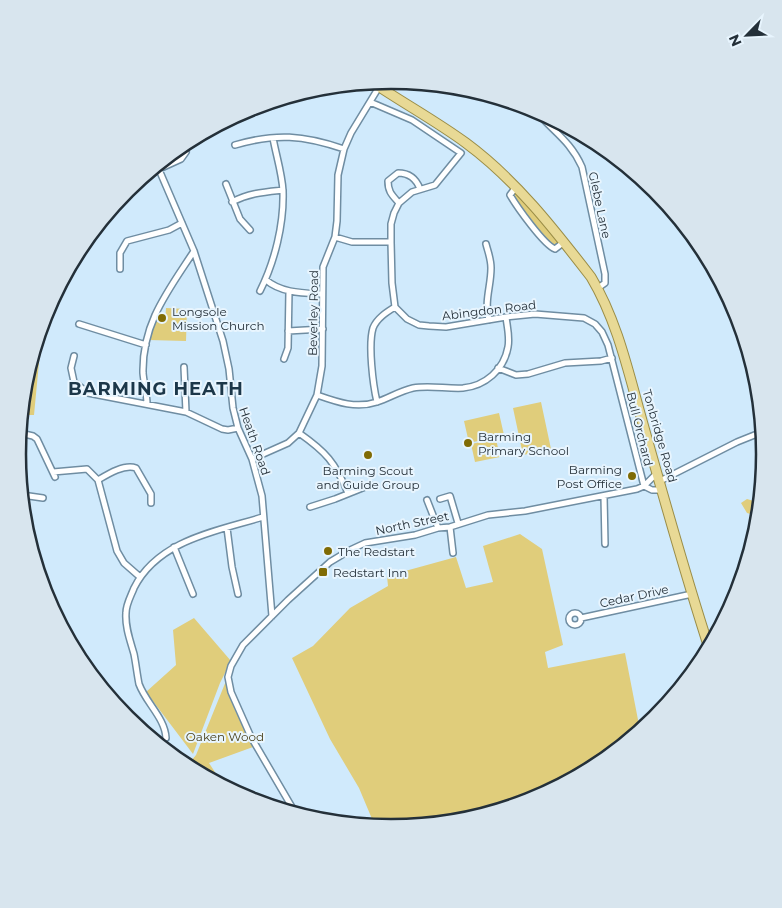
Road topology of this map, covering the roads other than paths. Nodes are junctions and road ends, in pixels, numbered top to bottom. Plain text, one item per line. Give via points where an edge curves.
1 (383, 89) edge
2 (374, 90) edge
3 (370, 102) junction
4 (549, 126) edge
5 (273, 138) junction
6 (234, 145) dead end
7 (344, 149) junction
8 (185, 153) edge
9 (174, 162) edge
10 (160, 172) edge
11 (226, 184) dead end
12 (516, 187) junction
13 (420, 189) junction
14 (283, 190) junction
15 (232, 202) junction
16 (399, 203) junction
17 (182, 224) junction
18 (250, 230) dead end
19 (335, 237) junction
20 (391, 242) junction
21 (564, 242) junction
22 (486, 244) dead end
23 (194, 251) junction
24 (120, 269) dead end
25 (266, 280) junction
26 (598, 288) junction
27 (289, 290) junction
28 (260, 291) dead end
29 (322, 294) junction
30 (395, 307) junction
31 (506, 316) junction
32 (490, 320) junction
33 (79, 324) dead end
34 (323, 329) junction
35 (288, 330) junction
36 (146, 345) junction
37 (74, 356) dead end
38 (612, 358) junction
39 (284, 359) dead end
40 (184, 367) dead end
41 (498, 368) junction
42 (632, 385) junction
43 (619, 389) junction
44 (317, 395) junction
45 (377, 402) junction
46 (147, 404) junction
47 (186, 412) junction
48 (238, 428) junction
49 (299, 433) junction
50 (27, 435) edge
51 (755, 435) edge
52 (252, 459) junction
53 (98, 480) junction
54 (660, 482) junction
55 (371, 484) dead end
56 (644, 486) junction
57 (348, 493) junction
58 (28, 496) edge
59 (604, 496) junction
60 (43, 498) dead end
61 (440, 499) dead end
62 (426, 500) dead end
63 (152, 503) dead end
64 (310, 507) dead end
65 (264, 517) junction
66 (458, 523) junction
67 (450, 527) junction
68 (227, 528) junction
69 (438, 528) junction
70 (605, 544) dead end
71 (174, 547) junction
72 (453, 553) dead end
73 (140, 577) junction
74 (192, 594) dead end
75 (238, 594) dead end
76 (692, 594) junction
77 (272, 616) junction
78 (581, 618) dead end
79 (706, 638) edge
80 (166, 738) dead end
81 (290, 804) edge

1 - 12 main road, Tonbridge Road via 465,142
2 - 3 street, Beverley Road
3 - 7 street, Beverley Road
3 - 13 street via 412,120 461,153 435,185
4 - 26 street, Glebe Lane via 567,142 582,168 605,274 605,283
5 - 6 street
5 - 7 street via 300,137
5 - 14 street
7 - 19 street, Beverley Road via 338,175
8 - 9 street
10 - 17 street, Heath Road
11 - 15 street
12 - 21 main road, Tonbridge Road
12 - 21 street via 510,195 550,246 555,249
13 - 16 street
13 - 16 street via 410,175 398,172 388,181 388,187 389,193
14 - 15 street via 256,192
14 - 25 street via 280,230
15 - 18 street
16 - 20 street via 391,224
17 - 23 street, Heath Road
17 - 24 street via 127,241 120,253
19 - 20 street via 352,242
19 - 29 street, Beverley Road via 323,267
20 - 30 street
21 - 26 main road, Tonbridge Road
22 - 32 street via 491,269 486,298
23 - 36 street via 155,312
23 - 48 street, Heath Road via 223,341
25 - 27 street
25 - 28 street
26 - 42 main road, Tonbridge Road
27 - 29 street
27 - 35 street
29 - 34 street, Beverley Road
30 - 32 street, Abingdon Road via 407,319 429,326
30 - 45 street via 379,318 373,328 372,372
31 - 32 street, Abingdon Road
31 - 38 street, Abingdon Road via 546,314 584,318 602,332
31 - 41 street via 508,348
33 - 36 street
34 - 35 street
34 - 44 street, Beverley Road
35 - 39 street
36 - 46 street via 143,374
37 - 46 street via 71,368 74,382 88,393
38 - 41 street via 565,363 528,374 516,375
38 - 43 street, Abingdon Road
40 - 47 street
41 - 45 street via 490,379 480,384 464,388 414,388
42 - 43 street, Bull Orchard
42 - 54 main road, Tonbridge Road
43 - 56 street, Bull Orchard
44 - 45 street via 340,403 360,405
44 - 49 street, Beverley Road
46 - 47 street
47 - 48 street via 222,429
48 - 52 street, Heath Road
49 - 52 street, Beverley Road via 282,446
49 - 57 street via 329,458
50 - 53 street via 37,439 54,475 87,469
51 - 54 street
52 - 65 street, Heath Road
53 - 63 street via 132,466 151,494
53 - 73 street via 117,551 124,563
54 - 56 street
54 - 56 street, North Street via 652,490
54 - 76 main road, Tonbridge Road
55 - 57 street
56 - 59 street, North Street
57 - 64 street
58 - 60 street
59 - 66 street, North Street
59 - 70 street
61 - 66 street via 450,496
62 - 69 street
65 - 68 street
65 - 77 street, Heath Road
66 - 67 street, North Street
67 - 69 street, North Street
67 - 72 street
68 - 71 street
68 - 75 street
69 - 77 street, North Street via 365,543 350,550 319,571
71 - 73 street
71 - 74 street
73 - 80 street via 129,599 126,625 142,693 166,728
76 - 78 street, Cedar Drive
76 - 79 main road, Tonbridge Road
77 - 81 street, North Street via 243,645 228,677 241,716

